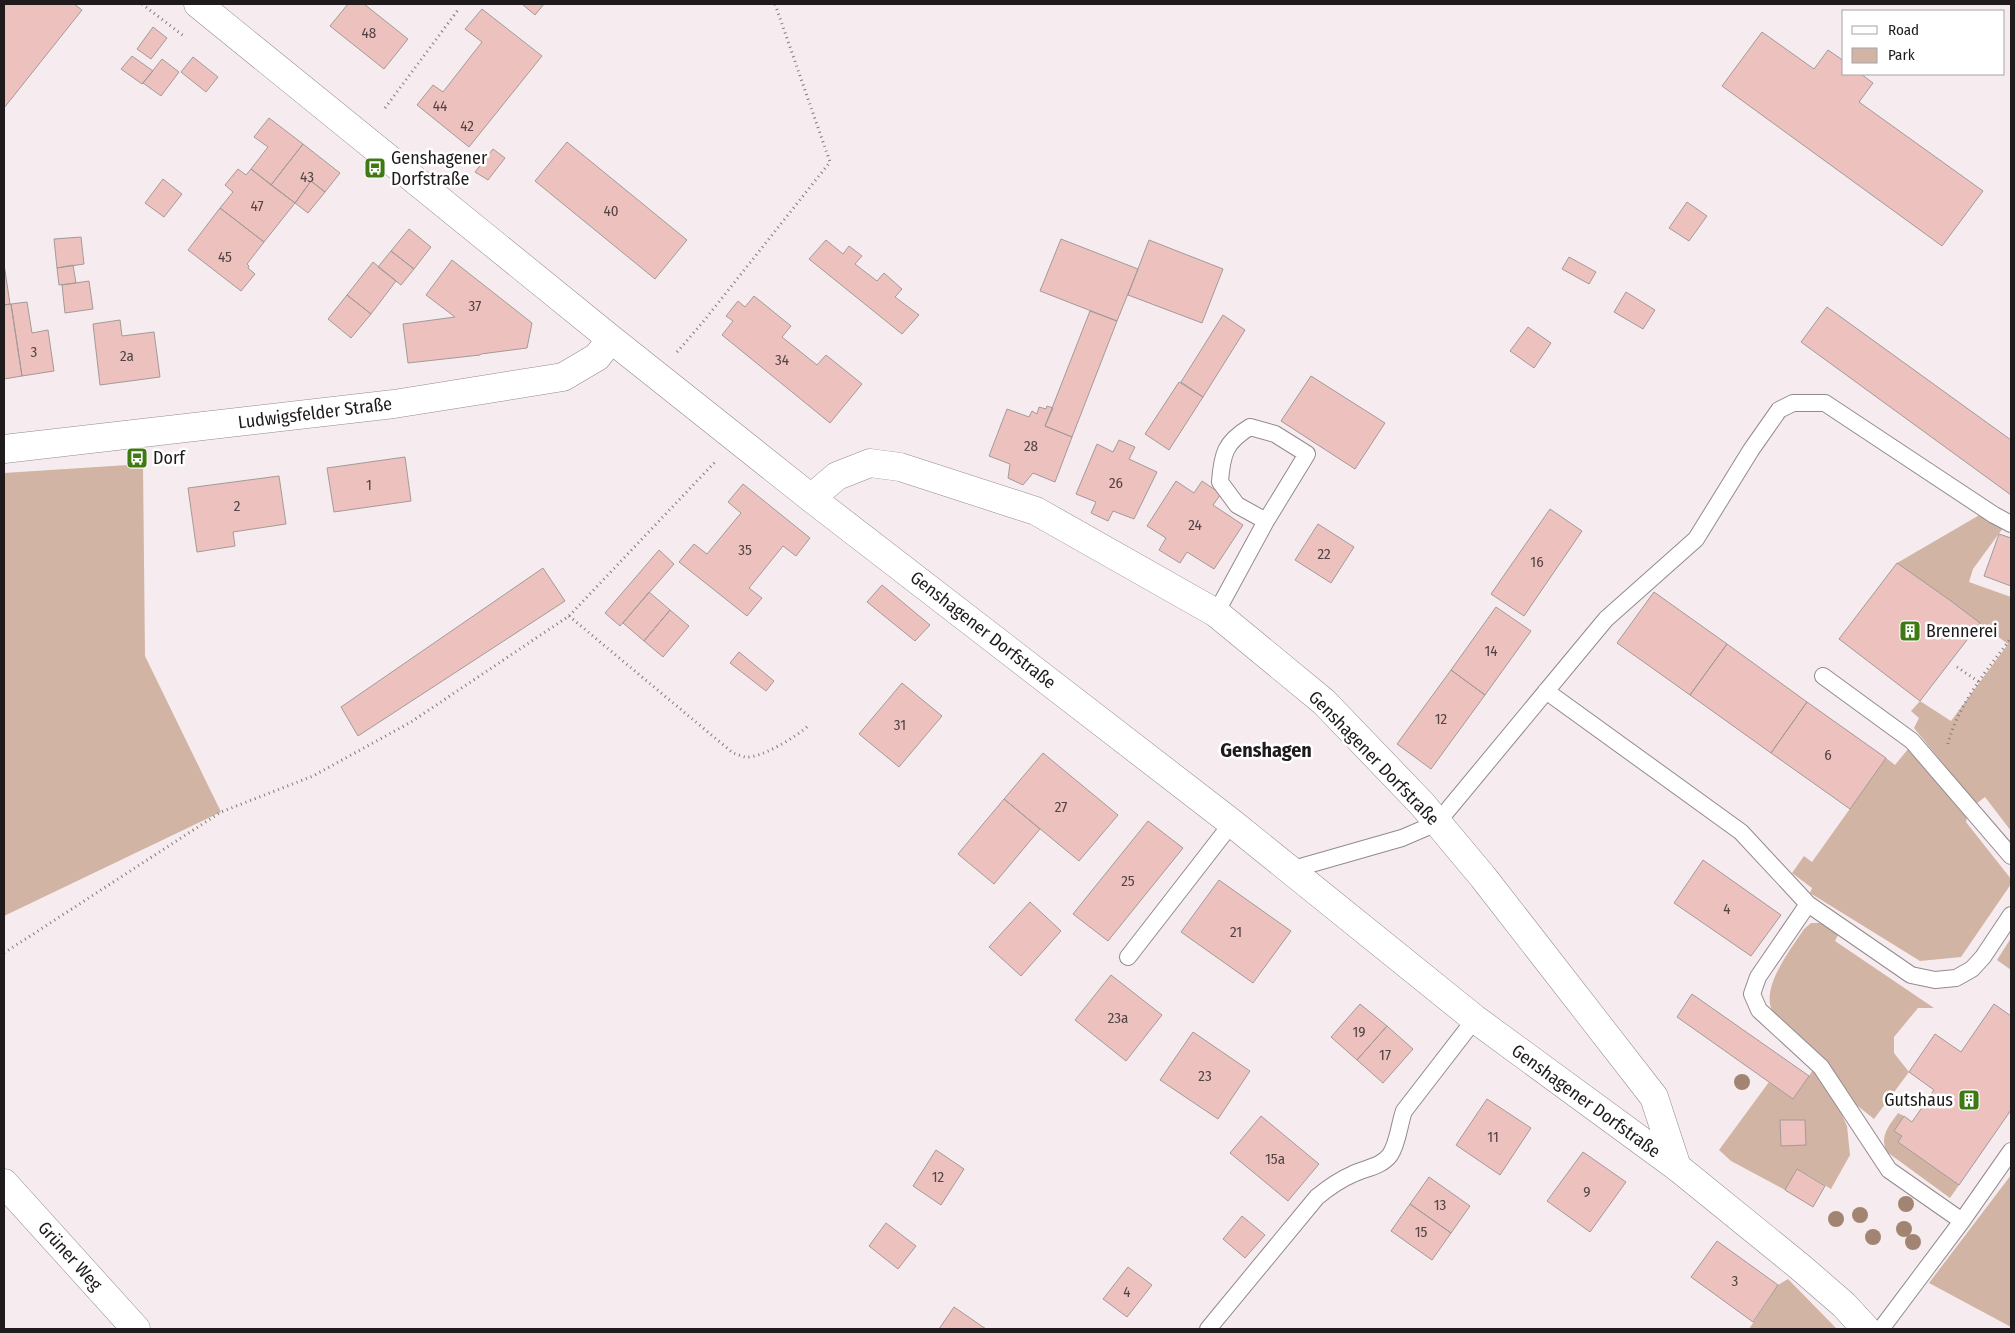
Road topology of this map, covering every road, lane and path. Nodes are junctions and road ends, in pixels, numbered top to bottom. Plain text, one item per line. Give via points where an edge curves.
1 (198, 4) edge
2 (775, 4) edge
3 (458, 10) dead end
4 (385, 108) dead end
5 (611, 339) junction
6 (658, 376) junction
7 (738, 439) junction
8 (4, 449) edge
9 (811, 498) junction
10 (1266, 521) junction
11 (2011, 524) edge
12 (1216, 613) junction
13 (569, 616) junction
14 (2011, 638) edge
15 (1957, 667) dead end
16 (1823, 676) dead end
17 (1979, 682) junction
18 (1546, 691) junction
19 (809, 725) dead end
20 (1947, 782) junction
21 (1438, 823) junction
22 (1232, 824) junction
23 (2011, 856) edge
24 (1290, 870) junction
25 (1808, 904) junction
26 (2011, 915) edge
27 (4, 953) edge
28 (1128, 957) dead end
29 (1475, 1019) junction
30 (2011, 1151) edge
31 (1676, 1168) junction
32 (4, 1183) edge
33 (1962, 1221) junction
34 (136, 1329) edge
35 (1208, 1329) edge
36 (1866, 1329) edge
37 (1881, 1329) edge

1 - 5 street, Genshagener Dorfstraße
2 - 6 path via 830,162
3 - 4 path
5 - 6 street, Genshagener Dorfstraße
5 - 8 street, Ludwigsfelder Straße via 596,356 563,377 394,404
6 - 7 street, Genshagener Dorfstraße
7 - 9 street, Genshagener Dorfstraße
7 - 13 path
9 - 12 street, Genshagener Dorfstraße via 837,476 870,463 900,467 1036,511
9 - 22 street, Genshagener Dorfstraße
10 - 10 lane via 1307,454 1275,434 1250,427 1234,437 1221,460 1220,482 1237,505
10 - 12 lane
11 - 18 lane via 1825,403 1793,403 1779,410 1771,421 1696,539 1606,619
12 - 21 street, Genshagener Dorfstraße via 1324,702
13 - 19 path via 733,753 746,758 762,753 794,737
13 - 27 path via 411,722 313,776 221,812
14 - 17 path
15 - 17 path
16 - 20 lane via 1912,741
17 - 20 path via 1950,736
18 - 21 lane
18 - 25 lane via 1741,832
20 - 23 lane
21 - 24 lane via 1402,838
21 - 31 street, Genshagener Dorfstraße via 1654,1097
22 - 24 street, Genshagener Dorfstraße
22 - 28 lane
24 - 29 street, Genshagener Dorfstraße
25 - 26 lane via 1911,975 1935,980 1956,978 1972,969
25 - 33 lane via 1758,976 1752,994 1759,1010 1822,1067 1889,1170
29 - 31 street, Genshagener Dorfstraße
29 - 35 lane via 1404,1111 1389,1156 1381,1164 1353,1174 1317,1196
30 - 33 lane
31 - 36 street, Genshagener Dorfstraße via 1799,1266
32 - 34 street, Grüner Weg
33 - 37 lane

